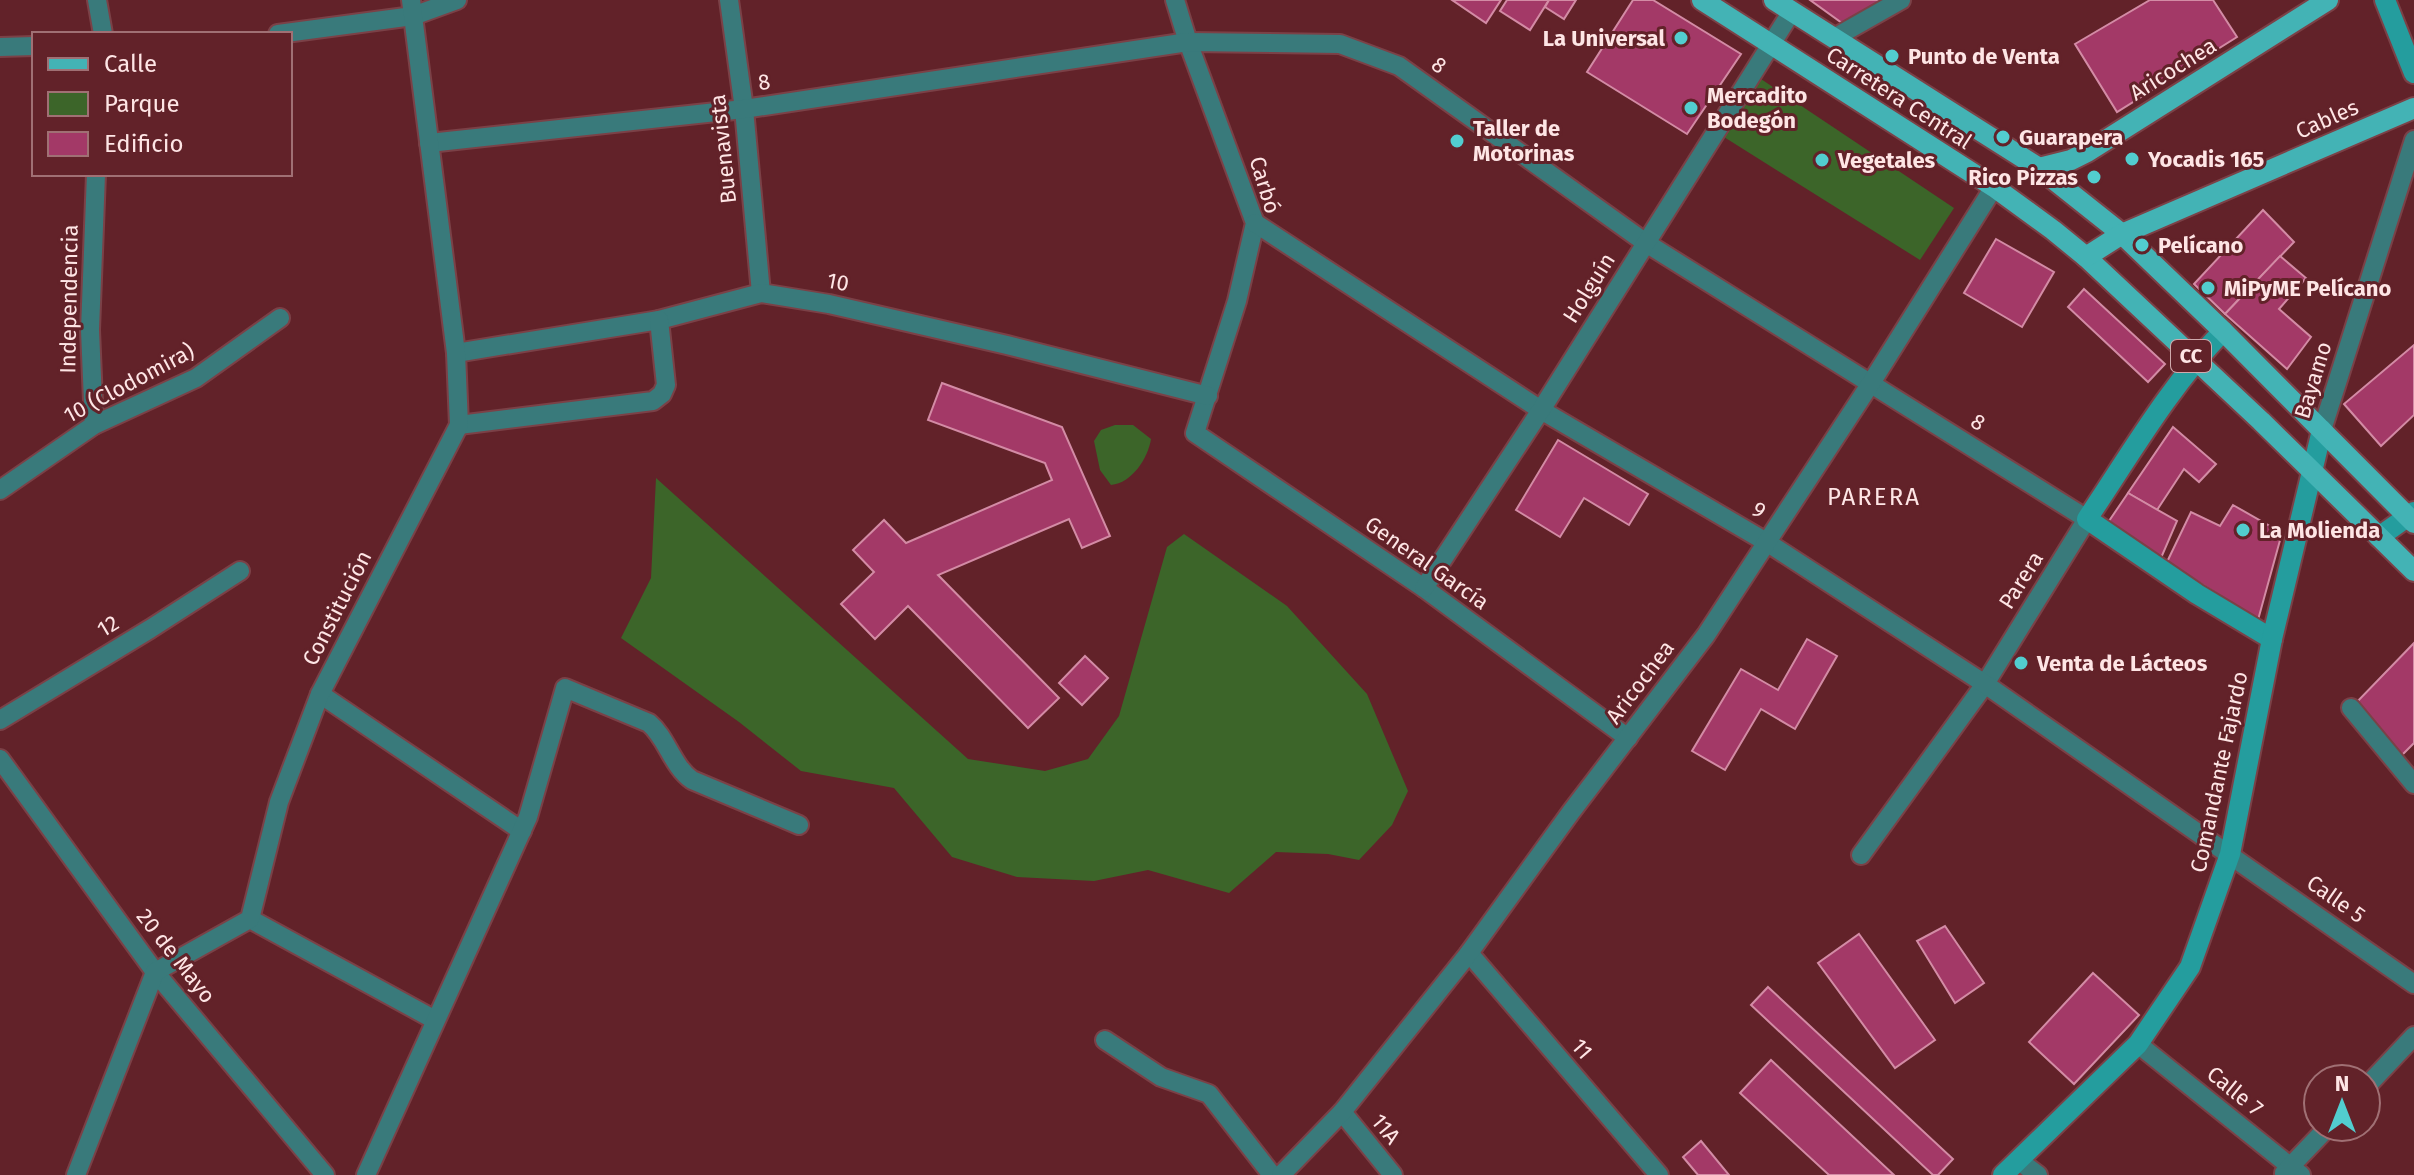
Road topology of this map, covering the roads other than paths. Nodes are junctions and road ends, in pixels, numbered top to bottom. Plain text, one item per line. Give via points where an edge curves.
1 (97, 0) edge
2 (457, 0) edge
3 (729, 0) edge
4 (1175, 0) edge
5 (1702, 0) edge
6 (1901, 0) edge
7 (2328, 0) edge
8 (2385, 0) edge
9 (1783, 6) edge
10 (412, 8) edge
11 (103, 32) edge
12 (288, 32) edge
13 (1834, 38) junction
14 (1188, 42) junction
15 (1772, 45) junction
16 (32, 46) edge
17 (0, 47) edge
18 (2414, 73) edge
19 (2414, 108) edge
20 (744, 109) junction
21 (2414, 140) edge
22 (429, 143) junction
23 (2039, 168) junction
24 (96, 176) edge
25 (1994, 187) junction
26 (1255, 223) junction
27 (2122, 234) junction
28 (1646, 243) junction
29 (2086, 257) junction
30 (761, 293) junction
31 (280, 318) dead end
32 (659, 320) junction
33 (2223, 331) junction
34 (456, 353) junction
35 (2195, 360) junction
36 (1871, 383) junction
37 (1208, 396) junction
38 (1541, 410) junction
39 (94, 425) junction
40 (459, 425) junction
41 (2322, 430) junction
42 (1195, 433) joint
43 (2311, 470) junction
44 (0, 490) edge
45 (2412, 516) edge
46 (2087, 519) junction
47 (2379, 537) junction
48 (1768, 543) junction
49 (240, 571) dead end
50 (2414, 571) edge
51 (1424, 588) junction
52 (2272, 639) junction
53 (1985, 684) junction
54 (320, 694) junction
55 (2351, 708) dead end
56 (0, 720) edge
57 (1628, 738) junction
58 (0, 759) edge
59 (2414, 784) edge
60 (799, 825) dead end
61 (522, 831) junction
62 (2230, 854) junction
63 (1861, 855) dead end
64 (250, 919) junction
65 (1469, 953) junction
66 (155, 972) junction
67 (2414, 984) edge
68 (435, 1020) junction
69 (2414, 1036) edge
70 (1105, 1040) dead end
71 (2138, 1044) junction
72 (2382, 1070) edge
73 (1342, 1112) junction
74 (2315, 1143) edge
75 (2018, 1160) junction
76 (2291, 1172) edge
77 (76, 1175) edge
78 (325, 1175) edge
79 (366, 1175) edge
80 (1272, 1175) edge
81 (1281, 1175) edge
82 (1393, 1175) edge
83 (1659, 1175) edge
84 (2003, 1175) edge
85 (2038, 1175) edge

1 - 11 street
2 - 10 street
3 - 20 street, Buenavista
4 - 14 street, Carbó
5 - 15 main road, Carretera Central / CC
6 - 13 street
7 - 23 main road, Aricochea via 2087,152
8 - 18 street
9 - 13 main road, Carretera Central / CC
9 - 15 street, Holguín
10 - 12 street
10 - 22 street, Constitución
13 - 23 main road, Carretera Central / CC
14 - 20 street, 8
14 - 26 street, Carbó
14 - 28 street, 8 via 1340,44 1399,66
15 - 25 main road, Carretera Central / CC
15 - 28 street, Holguín
16 - 17 street
19 - 27 main road, Cables
20 - 22 street, 8
20 - 30 street, Buenavista
21 - 41 street, Bayamo
22 - 34 street, Constitución
23 - 27 main road, Carretera Central / CC
24 - 39 street, Independencia via 90,330
25 - 29 main road, Carretera Central / CC
25 - 36 street, Aricochea
26 - 37 street, Carbó
26 - 38 street, 9
27 - 29 main road, Cables
27 - 33 main road, Carretera Central / CC
28 - 36 street, 8
28 - 38 street, Holguín
29 - 35 main road, Carretera Central / CC
30 - 32 street, 10
30 - 37 street, 10 via 904,321
31 - 39 street, 10 (Clodomira) via 182,386
32 - 34 street, 10
32 - 40 street via 666,385 653,401
33 - 35 street, Parera
33 - 41 main road, Carretera Central / CC
34 - 40 street, Constitución
35 - 43 main road, Carretera Central / CC
35 - 46 street, Parera
36 - 46 street, 8
36 - 48 street, Aricochea
37 - 42 street, Carbó
38 - 48 street, 9
38 - 51 street, Holguín
39 - 44 street, 10 (Clodomira)
40 - 54 street, Constitución
41 - 43 street, Bayamo
41 - 45 main road, Carretera Central / CC
42 - 51 street, General García
43 - 47 main road, Carretera Central / CC
43 - 52 street, Bayamo
45 - 47 street
46 - 52 street, 8
46 - 53 street, Parera
47 - 50 main road, Carretera Central / CC
48 - 53 street, 9
48 - 57 street, Aricochea
49 - 56 street, 12
51 - 57 street, General García
52 - 62 street, Comandante Fajardo
53 - 62 street, 9
53 - 63 street, Parera
54 - 61 street
54 - 64 street, Constitución via 279,802
55 - 59 street
57 - 65 street, Aricochea
58 - 66 street, 20 de Mayo
60 - 61 street via 692,780 649,723 565,688
61 - 68 street
62 - 67 street, Calle 5
62 - 71 street, Comandante Fajardo via 2190,967
64 - 66 street
64 - 68 street
65 - 73 street, Aricochea
65 - 83 street, 11
66 - 77 street
66 - 78 street, 20 de Mayo
68 - 79 street
69 - 72 street
70 - 80 street via 1161,1077 1215,1099
71 - 75 street, Comandante Fajardo
71 - 76 street, Calle 7
73 - 81 street, Aricochea
73 - 82 street, 11A
74 - 76 street
75 - 84 street, Comandante Fajardo
75 - 85 street

